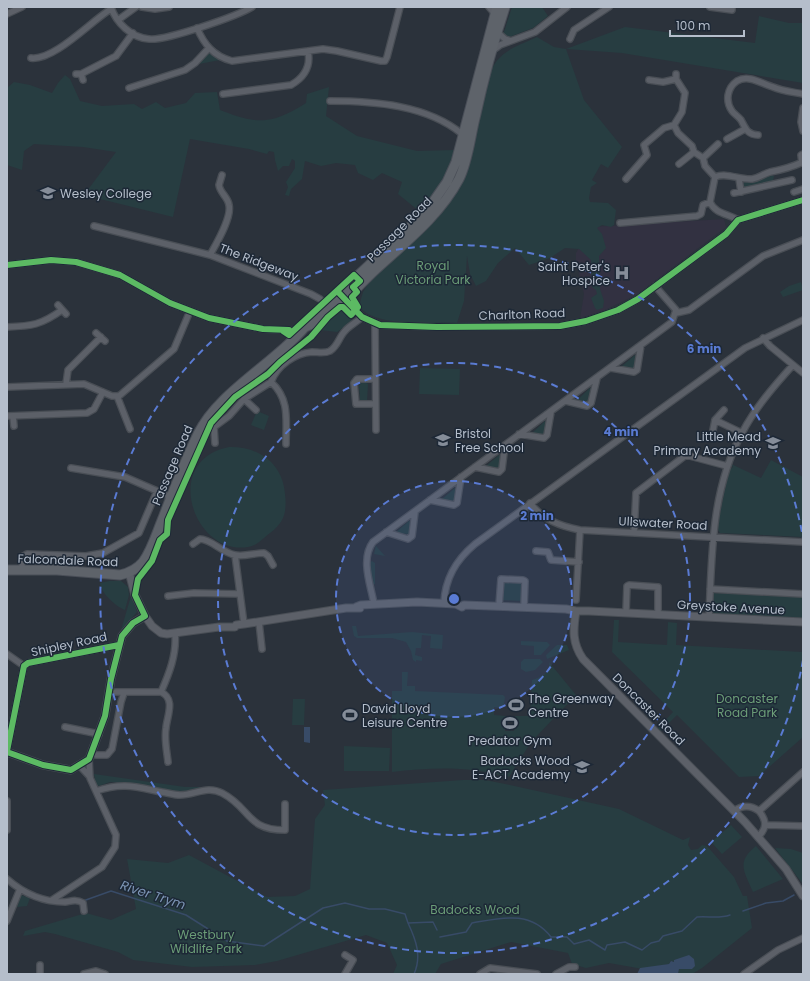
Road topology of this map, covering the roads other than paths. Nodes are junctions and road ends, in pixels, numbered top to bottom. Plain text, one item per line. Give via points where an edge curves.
1 (22, 7) edge
2 (136, 7) edge
3 (142, 7) edge
4 (169, 7) edge
5 (252, 7) edge
6 (400, 7) edge
7 (505, 7) edge
8 (567, 7) edge
9 (608, 7) edge
10 (710, 7) edge
11 (732, 7) edge
12 (111, 8) edge
13 (494, 9) edge
14 (7, 14) edge
15 (118, 20) junction
16 (197, 28) junction
17 (497, 32) junction
18 (133, 34) junction
19 (570, 39) dead end
20 (512, 41) junction
21 (209, 48) junction
22 (308, 50) junction
23 (492, 51) junction
24 (31, 58) dead end
25 (80, 76) dead end
26 (649, 80) dead end
27 (130, 89) dead end
28 (223, 94) dead end
29 (803, 94) edge
30 (330, 101) dead end
31 (803, 108) edge
32 (674, 125) junction
33 (745, 129) junction
34 (463, 130) junction
35 (803, 131) edge
36 (758, 135) dead end
37 (727, 140) dead end
38 (718, 144) dead end
39 (694, 152) junction
40 (803, 154) edge
41 (703, 158) junction
42 (802, 162) edge
43 (679, 164) dead end
44 (775, 172) junction
45 (222, 175) dead end
46 (715, 177) junction
47 (626, 179) dead end
48 (739, 179) junction
49 (792, 180) dead end
50 (778, 183) junction
51 (803, 189) edge
52 (741, 192) junction
53 (794, 192) dead end
54 (734, 193) dead end
55 (803, 200) edge
56 (710, 202) junction
57 (738, 220) junction
58 (620, 223) dead end
59 (94, 226) dead end
60 (803, 240) edge
61 (210, 255) junction
62 (7, 264) edge
63 (655, 286) junction
64 (342, 296) junction
65 (329, 308) junction
66 (62, 310) dead end
67 (190, 311) junction
68 (676, 313) junction
69 (362, 317) junction
70 (803, 320) edge
71 (375, 324) junction
72 (7, 327) edge
73 (303, 329) junction
74 (283, 331) junction
75 (101, 337) dead end
76 (763, 338) junction
77 (293, 339) junction
78 (641, 345) junction
79 (793, 365) junction
80 (611, 368) junction
81 (803, 373) edge
82 (597, 378) junction
83 (374, 380) junction
84 (271, 382) junction
85 (66, 384) junction
86 (7, 387) edge
87 (103, 392) junction
88 (117, 396) junction
89 (244, 399) junction
90 (566, 401) junction
91 (375, 404) junction
92 (256, 410) dead end
93 (724, 410) dead end
94 (551, 412) junction
95 (10, 416) edge
96 (715, 420) junction
97 (14, 426) dead end
98 (286, 428) junction
99 (130, 429) dead end
100 (293, 429) dead end
101 (376, 430) dead end
102 (713, 430) dead end
103 (742, 433) junction
104 (520, 434) junction
105 (215, 443) dead end
106 (286, 444) dead end
107 (505, 445) junction
108 (727, 466) junction
109 (475, 467) junction
110 (71, 468) dead end
111 (461, 477) junction
112 (157, 491) junction
113 (171, 497) junction
114 (430, 500) junction
115 (530, 503) junction
116 (415, 512) junction
117 (580, 530) junction
118 (386, 532) junction
119 (634, 533) junction
120 (713, 537) junction
121 (803, 542) edge
122 (193, 544) dead end
123 (536, 552) dead end
124 (235, 555) junction
125 (579, 562) junction
126 (273, 565) dead end
127 (7, 570) edge
128 (22, 570) junction
129 (129, 572) junction
130 (710, 589) junction
131 (240, 594) junction
132 (803, 594) edge
133 (168, 596) dead end
134 (576, 600) dead end
135 (444, 603) junction
136 (374, 604) junction
137 (499, 606) junction
138 (524, 607) junction
139 (576, 611) junction
140 (626, 612) junction
141 (658, 614) junction
142 (144, 616) junction
143 (709, 617) junction
144 (259, 622) junction
145 (803, 622) edge
146 (244, 624) junction
147 (172, 633) junction
148 (119, 645) junction
149 (262, 649) dead end
150 (7, 654) edge
151 (24, 666) junction
152 (116, 692) dead end
153 (161, 692) junction
154 (124, 693) junction
155 (65, 727) dead end
156 (99, 734) junction
157 (7, 752) edge
158 (96, 756) dead end
159 (89, 759) junction
160 (168, 762) dead end
161 (80, 766) junction
162 (803, 772) edge
163 (90, 778) junction
164 (96, 791) junction
165 (7, 801) edge
166 (285, 804) dead end
167 (734, 811) junction
168 (759, 811) junction
169 (766, 825) junction
170 (803, 826) edge
171 (7, 830) edge
172 (758, 837) junction
173 (7, 879) edge
174 (20, 889) junction
175 (803, 896) edge
176 (52, 900) junction
177 (84, 911) dead end
178 (7, 921) edge
179 (803, 938) edge
180 (345, 955) dead end
181 (40, 965) dead end
182 (575, 967) dead end
183 (40, 974) edge
184 (84, 974) edge
185 (105, 974) edge
186 (345, 974) edge
187 (480, 974) edge
188 (537, 974) edge
189 (556, 974) edge
190 (744, 974) edge

1 - 14 street
2 - 15 street
3 - 4 street
5 - 16 street
6 - 22 street via 385,61 337,51
7 - 17 main road, Passage Road
8 - 20 street via 535,32
9 - 19 street via 574,30
10 - 11 street via 732,10
12 - 15 street
12 - 24 street via 38,61
13 - 34 main road, Passage Road
15 - 18 street
16 - 18 street via 156,39
16 - 21 street
17 - 20 street
17 - 23 main road, Passage Road
18 - 25 street via 116,56
20 - 23 street
21 - 22 street via 219,56 232,61
21 - 27 street via 185,70
22 - 28 street via 310,60 306,72 290,85
23 - 64 main road, Passage Road via 466,161 457,183 436,212
26 - 32 street via 662,82 676,76 685,93 682,112
29 - 33 street via 762,82 738,80 727,100
30 - 34 street via 373,102 423,112
31 - 35 street
32 - 39 street
32 - 47 street via 652,133 644,146 648,153 646,157
33 - 36 street
33 - 37 street
34 - 64 main road, Passage Road via 452,173 431,205
38 - 41 street
39 - 41 street
39 - 43 street
40 - 42 street
41 - 46 street via 705,166
42 - 44 street
44 - 48 street
44 - 50 street
45 - 61 street via 218,181 230,209
46 - 48 street via 723,174
46 - 56 street
48 - 52 street
49 - 50 street
50 - 52 street
51 - 53 street
52 - 54 street
55 - 57 street
56 - 57 street via 717,211
56 - 58 street via 704,205 697,216
57 - 63 street, Charlton Road via 726,234
59 - 61 street, The Ridgeway
60 - 68 street via 763,256 689,310
61 - 65 street, The Ridgeway via 311,294
62 - 67 street via 51,260 97,267 120,274 163,299
63 - 68 street
63 - 71 street, Charlton Road via 607,314 560,326 437,327
64 - 65 main road, Passage Road
64 - 69 street, Charlton Road
65 - 73 main road, Passage Road via 312,318
66 - 72 street via 42,323
67 - 74 street via 226,322
67 - 88 street via 172,351
68 - 78 street via 672,322
69 - 71 street, Charlton Road
69 - 84 street via 343,332 330,351 295,357 279,370
70 - 76 street
71 - 83 street
73 - 74 street
73 - 77 main road, Passage Road
74 - 77 street
75 - 85 street via 68,370
76 - 79 street
76 - 115 street via 707,374
77 - 113 main road, Passage Road via 204,422
78 - 80 street
78 - 80 street via 637,370 634,372
79 - 81 street
79 - 103 street via 764,399
80 - 82 street
82 - 90 street
82 - 90 street via 592,403 588,406
83 - 91 street
83 - 91 street via 357,380 354,383 356,404
84 - 89 street
84 - 98 street via 281,393 286,404
85 - 86 street
85 - 87 street via 84,384
87 - 88 street
87 - 95 street via 94,410 87,413
88 - 99 street
89 - 92 street
89 - 105 street via 231,418 214,427
90 - 94 street
91 - 101 street
93 - 96 street
94 - 104 street
94 - 104 street via 547,435 544,438
95 - 97 street
96 - 102 street
96 - 103 street
98 - 100 street
98 - 106 street
103 - 108 street
104 - 107 street
107 - 109 street
107 - 109 street via 502,470 499,472
108 - 119 street via 686,455 636,493
108 - 120 street via 718,501
109 - 111 street
110 - 112 street via 125,478
111 - 114 street
111 - 114 street via 457,503 454,505
112 - 113 street
112 - 128 street via 144,525 139,533 126,542 100,555 27,554 22,558
113 - 129 main road, Passage Road via 144,560
114 - 116 street
115 - 117 street, Ullswater Road via 551,522
115 - 135 street via 461,556 448,578
116 - 118 street
116 - 118 street via 412,536 408,538
117 - 119 street, Ullswater Road
117 - 125 street
118 - 136 street via 371,545 367,558
119 - 120 street, Ullswater Road
120 - 121 street, Ullswater Road
120 - 130 street
122 - 124 street via 204,539 222,551
123 - 125 street via 548,552 551,560
124 - 126 street via 264,553
124 - 131 street
125 - 134 street
127 - 128 main road, Falcondale Road
128 - 129 main road, Falcondale Road via 116,575
129 - 142 street, Greystoke Avenue
130 - 132 street
130 - 143 street
131 - 133 street via 194,593
131 - 146 street
135 - 136 street, Greystoke Avenue
135 - 137 street, Greystoke Avenue
136 - 144 street, Greystoke Avenue via 363,608
137 - 138 street, Greystoke Avenue
137 - 138 street via 501,579 516,579 525,581
138 - 139 street, Greystoke Avenue
139 - 140 street, Greystoke Avenue
139 - 167 street, Doncaster Road via 573,635 576,648 583,660
140 - 141 street, Greystoke Avenue
140 - 141 street via 628,586 636,585 658,587
141 - 143 street, Greystoke Avenue
142 - 147 street, Greystoke Avenue via 152,626 164,634
142 - 148 street via 126,629
143 - 145 street, Greystoke Avenue
144 - 146 street, Greystoke Avenue
144 - 149 street
146 - 147 street, Greystoke Avenue
147 - 153 street via 176,641
148 - 151 street, Shipley Road via 28,663
148 - 156 street via 106,716
150 - 151 street, Shipley Road
151 - 157 street, Shipley Road
152 - 154 street
153 - 154 street
153 - 160 street via 166,694 169,700 166,728
154 - 158 street via 112,737 112,749 103,756
155 - 156 street
156 - 159 street
157 - 161 street via 55,768 71,770
159 - 161 street
159 - 163 street
161 - 163 street
162 - 168 street
163 - 164 street
164 - 166 street via 123,785 181,795 211,790 221,792 238,804 254,822 277,830 286,830
164 - 176 street via 116,835 115,847 102,868
165 - 171 street
167 - 168 street via 746,806
167 - 172 street, Doncaster Road
168 - 169 street
169 - 170 street
169 - 172 street
172 - 175 street, Doncaster Road via 786,869
173 - 174 street
174 - 176 street via 29,895
174 - 178 street
176 - 177 street via 80,902
179 - 190 street via 778,950
180 - 186 street via 353,960
181 - 183 street
182 - 189 street via 569,967
184 - 185 street via 96,971
187 - 188 street via 493,968

